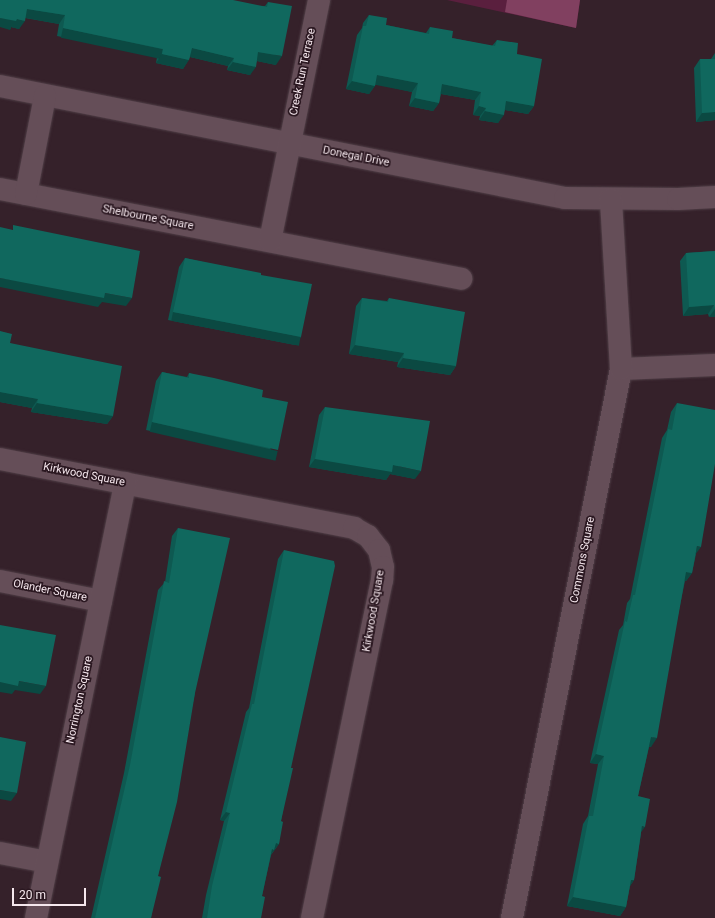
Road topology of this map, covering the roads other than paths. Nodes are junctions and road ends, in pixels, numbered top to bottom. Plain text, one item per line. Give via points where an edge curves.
1 (319, 0) edge
2 (0, 86) edge
3 (45, 96) junction
4 (288, 144) junction
5 (0, 189) edge
6 (26, 194) junction
7 (715, 197) edge
8 (611, 199) junction
9 (270, 241) junction
10 (461, 278) dead end
11 (715, 365) edge
12 (621, 369) junction
13 (0, 459) edge
14 (125, 483) junction
15 (0, 581) edge
16 (101, 601) junction
17 (0, 853) edge
18 (47, 862) junction
19 (36, 918) edge
20 (312, 918) edge
21 (512, 918) edge

1 - 4 street, Creek Run Terrace
2 - 3 street, Donegal Drive
3 - 4 street, Donegal Drive
3 - 6 street
4 - 8 street, Donegal Drive via 565,198
4 - 9 street
5 - 6 street, Shelbourne Square
6 - 9 street, Shelbourne Square
7 - 8 street, Donegal Drive
8 - 12 street, Commons Square
9 - 10 street, Shelbourne Square
11 - 12 street
12 - 21 street, Commons Square
13 - 14 street, Kirkwood Square
14 - 16 street, Norrington Square
14 - 20 street, Kirkwood Square via 354,528 368,536 378,550 383,567 382,580
15 - 16 street, Olander Square
16 - 18 street, Norrington Square
17 - 18 street
18 - 19 street, Norrington Square

